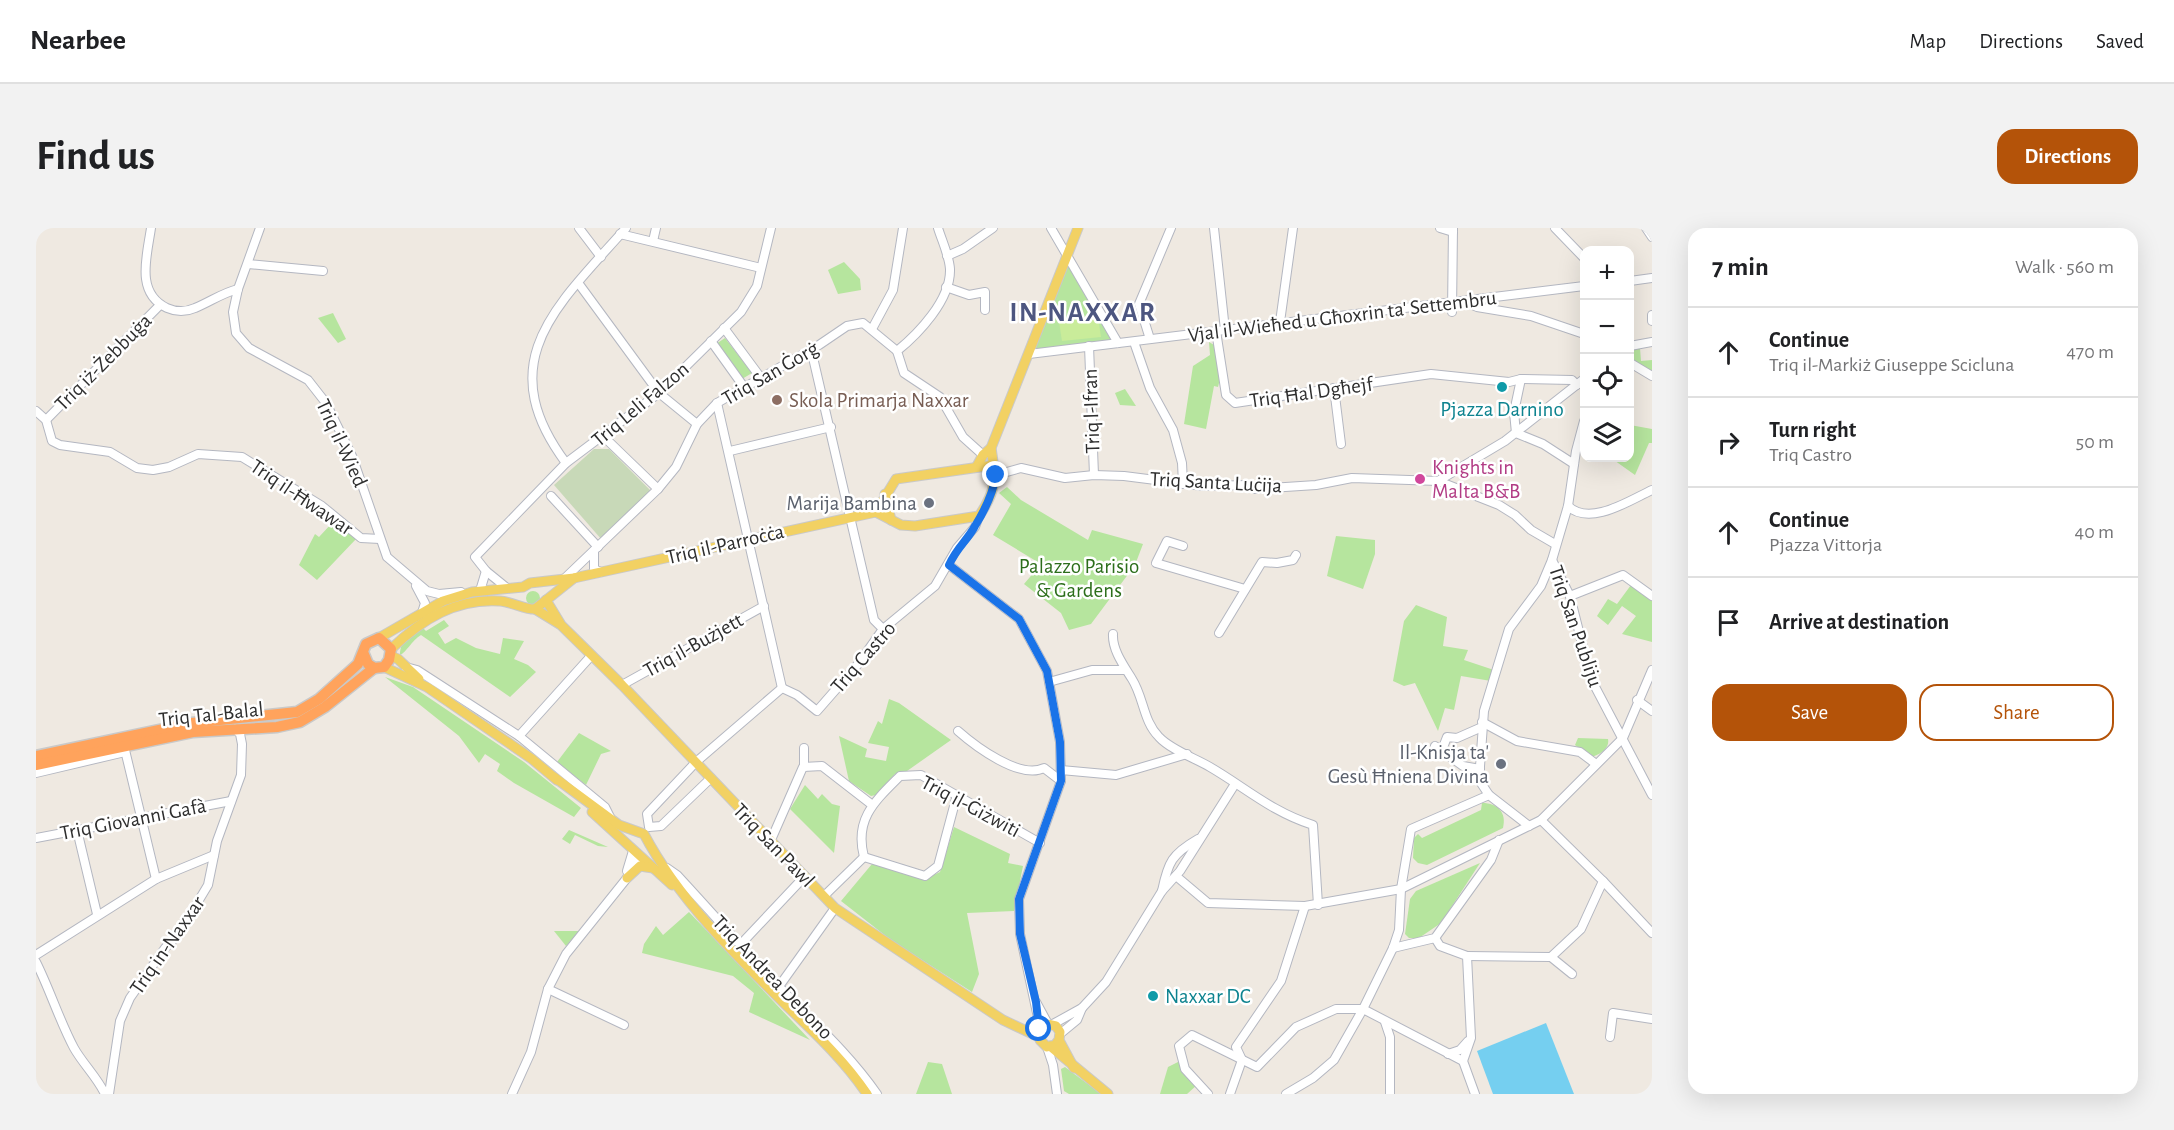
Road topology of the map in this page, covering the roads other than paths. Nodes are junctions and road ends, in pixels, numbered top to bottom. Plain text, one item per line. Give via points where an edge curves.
1 (151, 228) edge
2 (260, 228) edge
3 (579, 228) edge
4 (656, 228) edge
5 (771, 228) edge
6 (903, 228) edge
7 (938, 228) edge
8 (993, 228) edge
9 (1051, 228) edge
10 (1078, 228) edge
11 (1171, 228) edge
12 (1214, 228) edge
13 (1293, 228) edge
14 (1440, 228) edge
15 (1555, 228) edge
16 (1646, 228) edge
17 (1453, 230) edge
18 (623, 231) edge
19 (1652, 237) edge
20 (653, 241) junction
21 (1580, 254) edge
22 (947, 256) junction
23 (1067, 256) junction
24 (601, 257) junction
25 (248, 264) junction
26 (760, 268) junction
27 (323, 271) dead end
28 (1652, 278) edge
29 (1634, 280) edge
30 (579, 284) junction
31 (946, 286) junction
32 (1580, 286) edge
33 (238, 289) junction
34 (1464, 301) junction
35 (1453, 303) junction
36 (160, 304) junction
37 (985, 310) dead end
38 (1452, 312) dead end
39 (1652, 315) edge
40 (1652, 321) edge
41 (1280, 322) junction
42 (724, 328) junction
43 (872, 329) junction
44 (1225, 330) junction
45 (1216, 331) junction
46 (1580, 333) edge
47 (1150, 339) junction
48 (711, 341) junction
49 (1134, 342) junction
50 (1652, 342) edge
51 (1118, 343) junction
52 (1634, 345) edge
53 (1089, 346) junction
54 (811, 349) junction
55 (897, 351) junction
56 (1029, 354) junction
57 (1634, 365) edge
58 (1652, 376) edge
59 (761, 378) junction
60 (1521, 379) junction
61 (1580, 382) edge
62 (1577, 385) junction
63 (744, 387) junction
64 (1334, 388) junction
65 (659, 393) junction
66 (717, 402) junction
67 (36, 411) edge
68 (46, 420) junction
69 (697, 424) junction
70 (831, 427) junction
71 (1516, 433) junction
72 (603, 436) junction
73 (1580, 438) edge
74 (1341, 444) dead end
75 (991, 448) junction
76 (730, 451) junction
77 (983, 454) junction
78 (566, 464) junction
79 (1574, 464) junction
80 (977, 466) junction
81 (995, 470) junction
82 (1094, 475) junction
83 (1438, 481) junction
84 (1183, 484) junction
85 (658, 489) junction
86 (1652, 490) edge
87 (885, 494) junction
88 (551, 496) dead end
89 (1568, 506) junction
90 (876, 512) junction
91 (979, 516) junction
92 (852, 517) junction
93 (891, 520) junction
94 (380, 539) junction
95 (749, 540) junction
96 (1555, 544) junction
97 (1183, 546) dead end
98 (596, 549) junction
99 (1296, 555) dead end
100 (1552, 560) junction
101 (592, 562) junction
102 (949, 565) junction
103 (486, 571) junction
104 (601, 572) junction
105 (587, 575) junction
106 (570, 578) junction
107 (416, 584) junction
108 (537, 584) junction
109 (524, 587) junction
110 (507, 588) junction
111 (1245, 590) junction
112 (476, 591) junction
113 (1570, 596) junction
114 (1652, 596) edge
115 (547, 599) junction
116 (522, 604) junction
117 (764, 606) junction
118 (535, 609) junction
119 (422, 613) junction
120 (561, 625) junction
121 (883, 629) junction
122 (1219, 633) dead end
123 (1113, 634) dead end
124 (379, 638) junction
125 (363, 652) junction
126 (391, 653) junction
127 (591, 656) junction
128 (405, 666) junction
129 (379, 667) junction
130 (1125, 670) junction
131 (1652, 670) edge
132 (1049, 682) junction
133 (622, 685) junction
134 (427, 687) junction
135 (782, 688) junction
136 (1637, 700) junction
137 (1652, 711) edge
138 (1482, 725) junction
139 (235, 729) junction
140 (958, 731) dead end
141 (519, 736) junction
142 (1623, 738) junction
143 (804, 748) dead end
144 (125, 749) junction
145 (1187, 754) junction
146 (36, 756) edge
147 (696, 762) junction
148 (1596, 764) junction
149 (36, 765) edge
150 (804, 766) junction
151 (1480, 769) junction
152 (1062, 770) junction
153 (36, 773) edge
154 (554, 777) junction
155 (711, 778) junction
156 (1061, 781) junction
157 (1235, 784) junction
158 (957, 795) junction
159 (1489, 795) junction
160 (1652, 795) edge
161 (231, 801) junction
162 (871, 804) junction
163 (141, 816) junction
164 (612, 820) junction
165 (1541, 820) junction
166 (1529, 826) junction
167 (77, 830) junction
168 (634, 830) junction
169 (36, 838) edge
170 (1198, 839) junction
171 (771, 840) junction
172 (1500, 840) junction
173 (626, 843) junction
174 (1040, 843) junction
175 (639, 850) junction
176 (214, 855) junction
177 (864, 857) junction
178 (659, 867) junction
179 (805, 876) junction
180 (1176, 876) junction
181 (156, 879) junction
182 (625, 879) junction
183 (1603, 881) junction
184 (1401, 889) junction
185 (1162, 891) junction
186 (824, 896) junction
187 (1318, 904) junction
188 (1305, 906) junction
189 (835, 908) junction
190 (97, 914) junction
191 (1652, 933) edge
192 (1435, 938) junction
193 (740, 945) junction
194 (1393, 948) junction
195 (36, 957) edge
196 (1467, 957) junction
197 (1551, 957) junction
198 (1572, 974) dead end
199 (780, 985) junction
200 (548, 989) junction
201 (1082, 1008) junction
202 (1364, 1009) junction
203 (1652, 1019) edge
204 (1385, 1022) junction
205 (624, 1025) dead end
206 (1044, 1028) junction
207 (1402, 1031) junction
208 (1390, 1036) junction
209 (1059, 1037) junction
210 (1610, 1037) dead end
211 (1471, 1038) junction
212 (1048, 1047) junction
213 (1448, 1054) junction
214 (1242, 1060) junction
215 (1463, 1061) junction
216 (1074, 1068) junction
217 (516, 1093) edge
218 (107, 1094) edge
219 (867, 1094) edge
220 (877, 1094) edge
221 (1057, 1094) edge
222 (1108, 1094) edge
223 (1208, 1094) edge
224 (1230, 1094) edge
225 (1286, 1094) edge
226 (1390, 1094) edge
227 (1475, 1094) edge

1 - 36 street via 145,276 148,293
2 - 25 street, Triq il-Wied
3 - 24 street
4 - 20 street
5 - 26 street, Triq Leli Falzon
6 - 43 street via 893,290
7 - 22 street
8 - 22 street
9 - 23 street
10 - 23 main road
11 - 47 street via 1139,304
12 - 44 street
13 - 41 street
14 - 17 street
15 - 21 street
16 - 19 street
17 - 35 street
18 - 20 street
18 - 24 street
20 - 26 street
22 - 31 street via 950,272
23 - 51 street
23 - 56 main road
24 - 30 street
25 - 27 street
25 - 33 street, Triq il-Wied
26 - 42 street, Triq Leli Falzon via 754,292
28 - 29 street
30 - 65 street
30 - 78 street via 549,317 531,364 540,422
31 - 37 street via 969,295 985,292
31 - 55 street via 931,319
32 - 34 street, Vjal il-Wieħed u Għoxrin ta' Settembru
33 - 36 street via 193,309 180,311
33 - 94 street, Triq il-Wied via 233,312 236,333 249,348 308,380 321,395 352,456
34 - 35 street, Vjal il-Wieħed u Għoxrin ta' Settembru
34 - 46 street via 1477,307 1532,316
35 - 38 street
35 - 41 street, Vjal il-Wieħed u Għoxrin ta' Settembru
36 - 68 street, Triq iż-Żebbuġa
39 - 40 street
41 - 44 street, Vjal il-Wieħed u Għoxrin ta' Settembru
42 - 48 street, Triq Leli Falzon
42 - 59 street
43 - 54 street, Triq San Ġorġ via 864,323 847,326
43 - 55 street
44 - 45 street, Vjal il-Wieħed u Għoxrin ta' Settembru
45 - 47 street, Vjal il-Wieħed u Għoxrin ta' Settembru
45 - 64 street, Triq Ħal Dgħejf via 1226,395 1235,403
47 - 49 street, Vjal il-Wieħed u Għoxrin ta' Settembru
48 - 63 street
48 - 65 street, Triq Leli Falzon
49 - 51 street, Vjal il-Wieħed u Għoxrin ta' Settembru
49 - 84 street via 1150,388 1173,430
50 - 52 street
51 - 53 street, Vjal il-Wieħed u Għoxrin ta' Settembru
53 - 56 street, Vjal il-Wieħed u Għoxrin ta' Settembru
53 - 82 street, Triq l-Ifran
54 - 59 street, Triq San Ġorġ
54 - 70 street
55 - 77 street via 904,373 940,397 963,437
56 - 75 main road
57 - 58 street
59 - 63 street, Triq San Ġorġ
60 - 62 street via 1572,380
60 - 64 street, Triq Ħal Dgħejf via 1509,382 1431,374
60 - 71 street via 1514,412
61 - 62 street
62 - 71 street
63 - 66 street, Triq San Ġorġ
64 - 74 street
65 - 69 street
65 - 72 street, Triq Leli Falzon
66 - 69 street, Triq San Ġorġ
66 - 76 street
67 - 68 street, Triq il-Ħwawar
68 - 94 street, Triq il-Ħwawar via 52,441 110,452 137,468 169,467 198,454 242,457 322,506 362,538
69 - 85 street, Triq San Ġorġ via 676,467
70 - 76 street
70 - 92 street
71 - 79 street via 1543,444
71 - 83 street
72 - 78 street, Triq Leli Falzon
72 - 85 street
73 - 79 street, Triq San Publiju
75 - 77 main road
75 - 81 main road
76 - 95 street
77 - 80 main road
78 - 103 street, Triq Leli Falzon via 475,558
79 - 89 street, Triq San Publiju
80 - 81 main road
80 - 87 main road via 896,479
81 - 82 street, Triq Santa Luċija via 1021,468 1065,478
81 - 91 main road via 989,501
82 - 84 street, Triq Santa Luċija
83 - 84 street, Triq Santa Luċija via 1352,478 1310,486 1255,489 1248,485
83 - 96 street via 1499,505
85 - 98 street, Triq San Ġorġ
86 - 89 street via 1602,512 1577,512
87 - 90 main road
87 - 93 main road
88 - 98 street
89 - 96 street, Triq San Publiju
90 - 92 main road, Triq il-Parroċċa
90 - 93 main road
91 - 93 main road via 915,526
91 - 102 street, Triq Castro
92 - 95 main road, Triq il-Parroċċa
92 - 121 street via 874,620
94 - 107 street, Triq il-Wied via 387,557
95 - 104 main road, Triq il-Parroċċa
95 - 117 street
96 - 100 street, Triq San Publiju
97 - 111 street via 1167,541 1156,563
98 - 101 street
98 - 106 street, Triq San Ġorġ
99 - 111 street via 1293,560 1262,562
100 - 113 street, Triq San Publiju
100 - 138 street via 1541,586 1509,629
101 - 104 street via 594,569
101 - 105 street
102 - 121 street, Triq Castro via 935,586
102 - 132 street via 1019,619 1037,642
103 - 110 street
103 - 112 street
104 - 105 main road, Triq il-Parroċċa
105 - 106 main road, Triq il-Parroċċa
106 - 108 main road, Triq il-Parroċċa
106 - 115 main road, Triq il-Parroċċa
107 - 112 street, Triq il-Wied via 439,594
107 - 119 street via 424,603
108 - 109 main road, Triq il-Parroċċa
108 - 115 main road
109 - 110 main road, Triq il-Parroċċa
109 - 116 main road
110 - 112 main road, Triq il-Parroċċa
111 - 122 street
112 - 119 main road, Triq il-Parroċċa via 443,601
113 - 114 street via 1623,575
113 - 142 street, Triq San Publiju via 1591,679
115 - 118 main road, Triq il-Parroċċa
115 - 120 main road, Triq San Pawl
116 - 118 main road
116 - 126 main road via 474,601 448,609 425,620
117 - 133 street, Triq il-Bużjett
117 - 135 street
118 - 120 main road, Triq San Pawl
119 - 124 main road, Triq il-Parroċċa
120 - 127 main road, Triq San Pawl
121 - 135 street, Triq Castro via 817,711
123 - 130 street
124 - 125 highway via 369,641
124 - 126 highway
125 - 129 highway via 365,661
125 - 146 highway, Triq Tal-Balal via 358,664 319,699 297,712 192,723
126 - 128 main road
126 - 129 highway
127 - 133 main road, Triq San Pawl
127 - 141 street
128 - 134 main road
128 - 141 street
129 - 134 main road
129 - 139 highway, Triq Tal-Balal via 300,722
130 - 132 street via 1092,670
130 - 145 street via 1133,680 1149,725 1160,739
131 - 136 street
132 - 152 street
133 - 147 main road, Triq San Pawl
134 - 154 main road
135 - 147 street
136 - 137 street
136 - 142 street
138 - 148 street via 1517,741 1580,752
138 - 151 street
138 - 151 street via 1457,738 1447,737 1439,748 1463,766
139 - 144 highway, Triq Tal-Balal via 193,732
139 - 161 street, Triq in-Naxxar via 242,744 241,775
140 - 156 street via 977,748 1014,766 1039,771 1044,768
141 - 164 street via 605,807
142 - 148 street
142 - 160 street, Triq San Publiju
143 - 150 street
144 - 149 highway, Triq Tal-Balal
144 - 153 street
144 - 163 street
145 - 152 street via 1116,775
145 - 157 street
147 - 155 main road, Triq San Pawl
147 - 155 street via 646,814 649,827 662,826
148 - 165 street
150 - 162 street via 822,766
150 - 171 street
151 - 159 street via 1479,780
152 - 156 street
154 - 164 main road
154 - 173 main road
155 - 171 main road, Triq San Pawl
156 - 174 street
157 - 170 street
157 - 187 street via 1287,816 1313,825
158 - 162 street, Triq il-Ġiżwiti via 921,775 900,776
158 - 174 street, Triq il-Ġiżwiti
158 - 177 street via 938,866 925,876
159 - 166 street
159 - 184 street via 1411,829
161 - 163 street, Triq Giovanni Gafà
161 - 176 street, Triq in-Naxxar
162 - 177 street via 859,839
163 - 167 street, Triq Giovanni Gafà
163 - 181 street
164 - 168 main road
165 - 166 street
165 - 183 street
166 - 172 street
167 - 169 street, Triq Giovanni Gafà
167 - 190 street
168 - 173 main road
168 - 175 main road via 644,834
170 - 180 street
170 - 185 street via 1171,859
171 - 179 main road, Triq San Pawl
172 - 184 street
172 - 192 street via 1491,860
173 - 175 main road
174 - 206 street via 1019,899 1020,934
175 - 178 main road, Triq Andrea Debono
175 - 182 street
176 - 181 street
176 - 218 street, Triq in-Naxxar via 202,896 123,1014
177 - 186 street
178 - 182 main road via 640,866
178 - 193 street, Triq Andrea Debono via 677,875
178 - 219 main road, Triq Andrea Debono
179 - 186 main road, Triq San Pawl
179 - 193 street
180 - 185 street
180 - 188 street via 1208,903
181 - 190 street
182 - 200 street via 566,954
183 - 191 street
183 - 197 street via 1581,929
184 - 187 street
184 - 194 street via 1399,930
185 - 201 street via 1120,963
186 - 189 main road, Triq San Pawl
187 - 188 street
188 - 214 street via 1281,981 1236,1047
189 - 199 street
189 - 206 main road, Triq San Pawl via 1017,1027
190 - 195 street
192 - 194 street
192 - 196 street via 1440,946
193 - 199 street, Triq Andrea Debono
194 - 202 street
195 - 218 street via 74,1048
196 - 197 street
196 - 211 street
197 - 198 street
199 - 220 street, Triq Andrea Debono via 859,1068
200 - 205 street
200 - 217 street
201 - 206 street
201 - 209 street via 1077,1020
202 - 204 street
202 - 214 street via 1336,1009 1296,1027 1257,1067
202 - 225 street via 1334,1060
203 - 210 street via 1613,1013
204 - 207 street
204 - 208 street
206 - 209 main road, Triq San Pawl
206 - 212 main road, Triq San Pawl
207 - 208 street
207 - 213 street
208 - 226 street
209 - 212 main road
209 - 216 main road, Triq San Pawl
211 - 213 street via 1460,1050
211 - 215 street
212 - 216 main road, Triq San Pawl
212 - 221 street
213 - 215 street
214 - 223 street via 1192,1035 1179,1046 1185,1069
214 - 224 street
215 - 227 street
216 - 222 main road, Triq San Pawl

